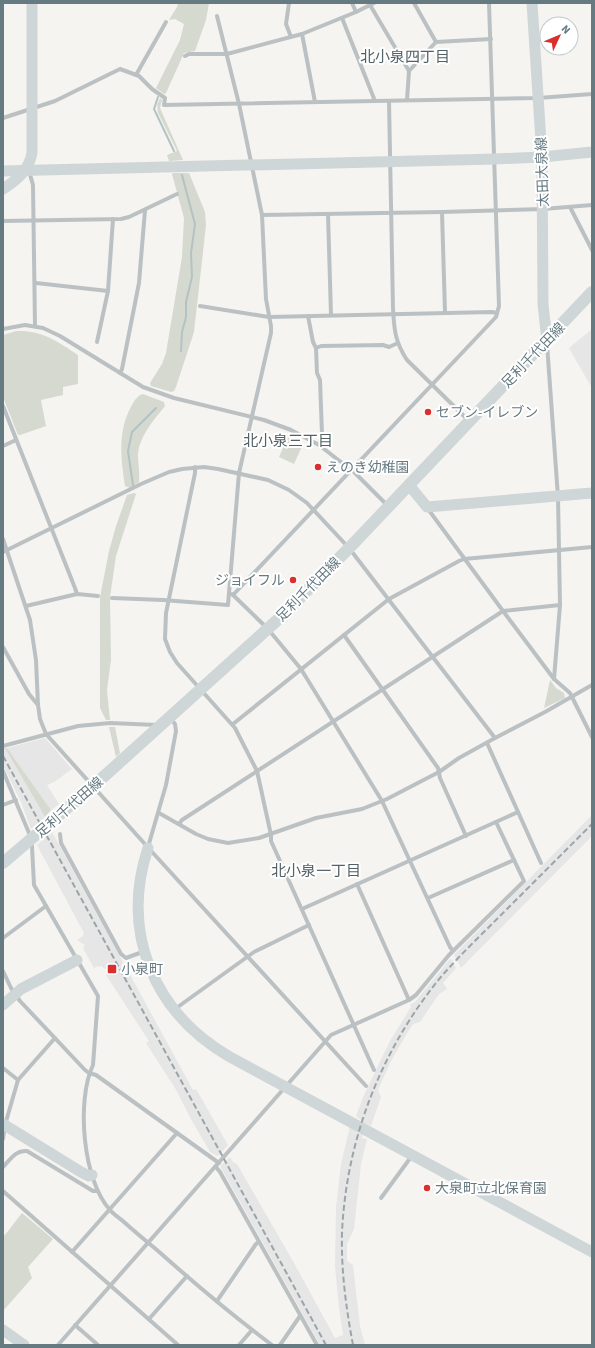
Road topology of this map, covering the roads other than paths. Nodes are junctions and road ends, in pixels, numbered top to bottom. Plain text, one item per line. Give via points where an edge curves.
1 (32, 3) edge
2 (289, 3) edge
3 (352, 3) edge
4 (414, 3) edge
5 (489, 3) edge
6 (532, 3) edge
7 (372, 4) edge
8 (356, 12) junction
9 (217, 16) dead end
10 (342, 18) junction
11 (166, 22) dead end
12 (302, 34) junction
13 (291, 37) junction
14 (491, 39) junction
15 (436, 42) junction
16 (227, 54) junction
17 (185, 56) dead end
18 (409, 71) junction
19 (136, 75) junction
20 (592, 94) edge
21 (538, 98) junction
22 (492, 99) junction
23 (407, 100) junction
24 (375, 101) junction
25 (389, 101) junction
26 (315, 102) junction
27 (239, 104) junction
28 (31, 109) junction
29 (3, 118) edge
30 (592, 152) edge
31 (542, 157) junction
32 (495, 160) junction
33 (390, 162) junction
34 (251, 165) junction
35 (27, 171) junction
36 (3, 172) edge
37 (3, 189) edge
38 (176, 194) dead end
39 (592, 206) edge
40 (570, 207) junction
41 (543, 209) junction
42 (145, 210) junction
43 (496, 210) junction
44 (392, 212) junction
45 (442, 212) junction
46 (328, 214) junction
47 (262, 215) junction
48 (113, 219) junction
49 (34, 220) junction
50 (3, 221) edge
51 (592, 250) edge
52 (36, 283) junction
53 (108, 291) junction
54 (592, 292) edge
55 (200, 306) dead end
56 (445, 312) junction
57 (497, 313) junction
58 (394, 314) junction
59 (331, 315) junction
60 (308, 316) junction
61 (269, 317) junction
62 (35, 326) junction
63 (3, 329) edge
64 (546, 341) junction
65 (97, 342) dead end
66 (398, 343) junction
67 (316, 348) junction
68 (120, 373) junction
69 (433, 384) junction
70 (3, 406) edge
71 (252, 416) junction
72 (469, 422) junction
73 (16, 440) junction
74 (319, 445) junction
75 (3, 446) edge
76 (195, 467) junction
77 (352, 470) junction
78 (238, 473) junction
79 (409, 485) junction
80 (592, 493) edge
81 (558, 496) junction
82 (388, 507) junction
83 (427, 507) junction
84 (314, 510) junction
85 (51, 529) junction
86 (3, 539) edge
87 (592, 547) edge
88 (349, 548) junction
89 (559, 550) junction
90 (5, 551) edge
91 (464, 559) junction
92 (229, 591) junction
93 (77, 594) junction
94 (233, 594) junction
95 (98, 596) dead end
96 (112, 598) dead end
97 (389, 599) junction
98 (168, 601) junction
99 (560, 605) junction
100 (26, 606) junction
101 (503, 611) junction
102 (268, 629) junction
103 (344, 635) junction
104 (3, 647) edge
105 (432, 657) junction
106 (301, 669) junction
107 (554, 679) junction
108 (592, 685) edge
109 (201, 689) junction
110 (384, 689) junction
111 (573, 697) junction
112 (38, 705) junction
113 (171, 718) junction
114 (333, 722) junction
115 (233, 724) junction
116 (160, 727) junction
117 (46, 734) junction
118 (592, 737) edge
119 (495, 738) junction
120 (487, 743) junction
121 (3, 746) edge
122 (257, 771) junction
123 (3, 772) edge
124 (439, 772) junction
125 (93, 786) junction
126 (16, 800) junction
127 (382, 801) junction
128 (3, 805) edge
129 (518, 812) junction
130 (159, 813) junction
131 (496, 822) junction
132 (178, 824) junction
133 (60, 834) dead end
134 (271, 835) junction
135 (466, 836) junction
136 (31, 840) junction
137 (148, 848) junction
138 (514, 860) junction
139 (410, 861) junction
140 (3, 863) edge
141 (542, 863) dead end
142 (357, 884) junction
143 (428, 898) junction
144 (46, 906) junction
145 (302, 909) junction
146 (309, 925) junction
147 (3, 938) edge
148 (144, 951) junction
149 (453, 951) junction
150 (248, 956) junction
151 (77, 960) junction
152 (3, 971) edge
153 (14, 994) junction
154 (409, 1000) junction
155 (3, 1005) edge
156 (174, 1010) junction
157 (354, 1025) junction
158 (55, 1038) junction
159 (325, 1041) junction
160 (3, 1068) edge
161 (374, 1070) dead end
162 (89, 1073) junction
163 (18, 1080) junction
164 (285, 1086) junction
165 (366, 1086) dead end
166 (4, 1124) edge
167 (177, 1133) junction
168 (3, 1139) edge
169 (412, 1154) junction
170 (217, 1165) junction
171 (62, 1166) junction
172 (3, 1167) edge
173 (92, 1176) junction
174 (3, 1191) edge
175 (97, 1191) junction
176 (381, 1198) dead end
177 (110, 1210) junction
178 (259, 1242) junction
179 (148, 1243) junction
180 (72, 1252) junction
181 (592, 1252) edge
182 (187, 1276) junction
183 (110, 1286) junction
184 (217, 1301) junction
185 (300, 1316) junction
186 (149, 1319) junction
187 (76, 1325) junction
188 (3, 1330) edge
189 (252, 1330) junction
190 (24, 1345) edge
191 (58, 1345) edge
192 (98, 1345) edge
193 (178, 1345) edge
194 (239, 1345) edge
195 (272, 1345) edge
196 (280, 1345) edge
197 (317, 1345) edge

1 - 28 street
2 - 13 street via 286,24
3 - 8 street
4 - 15 street
5 - 14 street
6 - 21 street, 太田大泉線
7 - 8 street
7 - 18 street
8 - 10 street
9 - 16 street
10 - 12 street
10 - 24 street
11 - 19 street
12 - 13 street
12 - 26 street
13 - 16 street
14 - 15 street
14 - 22 street
15 - 18 street
16 - 17 street
16 - 27 street
18 - 23 street
19 - 27 street via 165,98 164,105
19 - 28 street via 118,70 55,101
20 - 21 street
21 - 22 street
21 - 31 street, 太田大泉線
22 - 23 street
22 - 32 street
23 - 25 street
24 - 25 street
24 - 26 street
25 - 33 street
26 - 27 street
27 - 34 street
28 - 29 street
28 - 35 street via 32,153
30 - 31 street
31 - 32 street
31 - 41 street, 太田大泉線
32 - 33 street
32 - 43 street
33 - 34 street
33 - 44 street
34 - 35 street
34 - 47 street
35 - 36 street
35 - 37 street
35 - 49 street via 33,181
38 - 42 street
39 - 40 street
40 - 41 street
40 - 51 street
41 - 43 street
41 - 64 street, 太田大泉線 via 543,304
42 - 48 street via 129,217
42 - 68 street via 137,294
43 - 45 street
43 - 57 street via 499,306
44 - 45 street
44 - 46 street
44 - 58 street
45 - 56 street
46 - 47 street
46 - 59 street
47 - 61 street
48 - 49 street
48 - 53 street
49 - 50 street
49 - 52 street
52 - 53 street
52 - 62 street
53 - 65 street
54 - 64 main road, 足利千代田線
55 - 61 street
56 - 57 street
56 - 58 street
57 - 69 street via 494,320
58 - 59 street
58 - 66 street
59 - 60 street
60 - 61 street
60 - 67 street
61 - 71 street via 271,333
62 - 63 street via 17,325
62 - 68 street via 60,336
64 - 72 main road, 足利千代田線
64 - 81 street
66 - 67 street via 389,346
66 - 69 street via 408,360
67 - 74 street via 322,434
68 - 71 street via 142,387 174,398
69 - 72 street
69 - 77 street
70 - 73 street
71 - 74 street via 274,423
71 - 78 street
72 - 79 main road, 足利千代田線
73 - 75 street
73 - 85 street
74 - 77 street
76 - 78 street
76 - 85 street via 175,470 157,477
76 - 98 street
77 - 82 street
77 - 84 street
78 - 84 street via 268,480 289,490
78 - 92 street
79 - 82 main road, 足利千代田線
79 - 83 street
80 - 81 street
81 - 83 street
81 - 89 street
82 - 88 main road, 足利千代田線
83 - 91 street
84 - 88 street
84 - 94 street
85 - 90 street
85 - 93 street
86 - 90 street
87 - 89 street
88 - 97 street
88 - 102 main road, 足利千代田線
89 - 91 street
89 - 99 street
90 - 100 street
91 - 97 street
91 - 101 street
92 - 94 street
92 - 98 street via 228,605
93 - 95 street
93 - 100 street
94 - 102 street
96 - 98 street
97 - 103 street
97 - 105 street
98 - 109 street via 165,638 170,652
99 - 101 street
99 - 107 street
100 - 112 street via 34,643
101 - 105 street
101 - 107 street
102 - 106 street
102 - 109 main road, 足利千代田線
103 - 106 street
103 - 110 street
104 - 112 street via 28,694
105 - 110 street
105 - 119 street
106 - 114 street
106 - 115 street
107 - 111 street
108 - 111 street
109 - 113 main road, 足利千代田線
109 - 115 street
110 - 114 street
110 - 124 street
111 - 118 street
111 - 119 street
112 - 117 street
113 - 116 main road, 足利千代田線
113 - 130 street via 176,731
114 - 122 street
114 - 127 street
115 - 122 street
116 - 117 street via 150,724 104,724 78,726
116 - 125 main road, 足利千代田線
117 - 121 street
117 - 125 street
119 - 120 street
120 - 124 street
120 - 129 street
122 - 132 street
122 - 134 street
123 - 126 street
124 - 127 street
124 - 135 street
125 - 136 main road, 足利千代田線
125 - 137 street
126 - 128 street
126 - 136 street
127 - 134 street via 362,809 316,818
127 - 139 street
129 - 131 street
129 - 141 street
130 - 132 street
130 - 137 street
131 - 135 street
131 - 138 street
132 - 134 street via 196,834 228,843
133 - 148 street via 60,843 121,954 126,958
134 - 145 street via 271,841
135 - 139 street
136 - 140 main road, 足利千代田線
136 - 144 street via 33,882
137 - 148 street via 138,893 140,937
137 - 150 street
138 - 143 street
138 - 149 street via 524,881
139 - 142 street
139 - 143 street
142 - 145 street
142 - 154 street
143 - 149 street
144 - 147 street
144 - 151 street
145 - 146 street
146 - 150 street
146 - 157 street
148 - 156 street via 157,984
149 - 154 street
150 - 156 street
150 - 159 street
151 - 153 street
151 - 162 street via 98,998 93,1065
152 - 153 street
153 - 155 street
153 - 158 street
154 - 157 street
156 - 164 street via 209,1045
157 - 159 street via 331,1035
157 - 161 street
158 - 162 street
158 - 163 street
159 - 164 street
159 - 165 street
160 - 163 street
162 - 167 street via 96,1075
162 - 173 street via 83,1116 85,1146
163 - 166 street
164 - 169 street
164 - 170 street
166 - 168 street
166 - 171 street
167 - 170 street
167 - 177 street
169 - 176 street
169 - 181 street
170 - 178 street
170 - 179 street
171 - 172 street via 22,1151 16,1153
171 - 173 street
171 - 175 street via 93,1191
173 - 175 street
174 - 180 street
175 - 177 street
177 - 179 street
177 - 180 street
178 - 184 street
178 - 185 street
179 - 182 street
179 - 183 street
180 - 183 street
182 - 184 street
182 - 186 street
183 - 186 street
183 - 187 street
184 - 189 street
185 - 196 street
185 - 197 street
186 - 193 street
187 - 191 street
187 - 192 street
188 - 190 street
189 - 194 street
189 - 195 street

